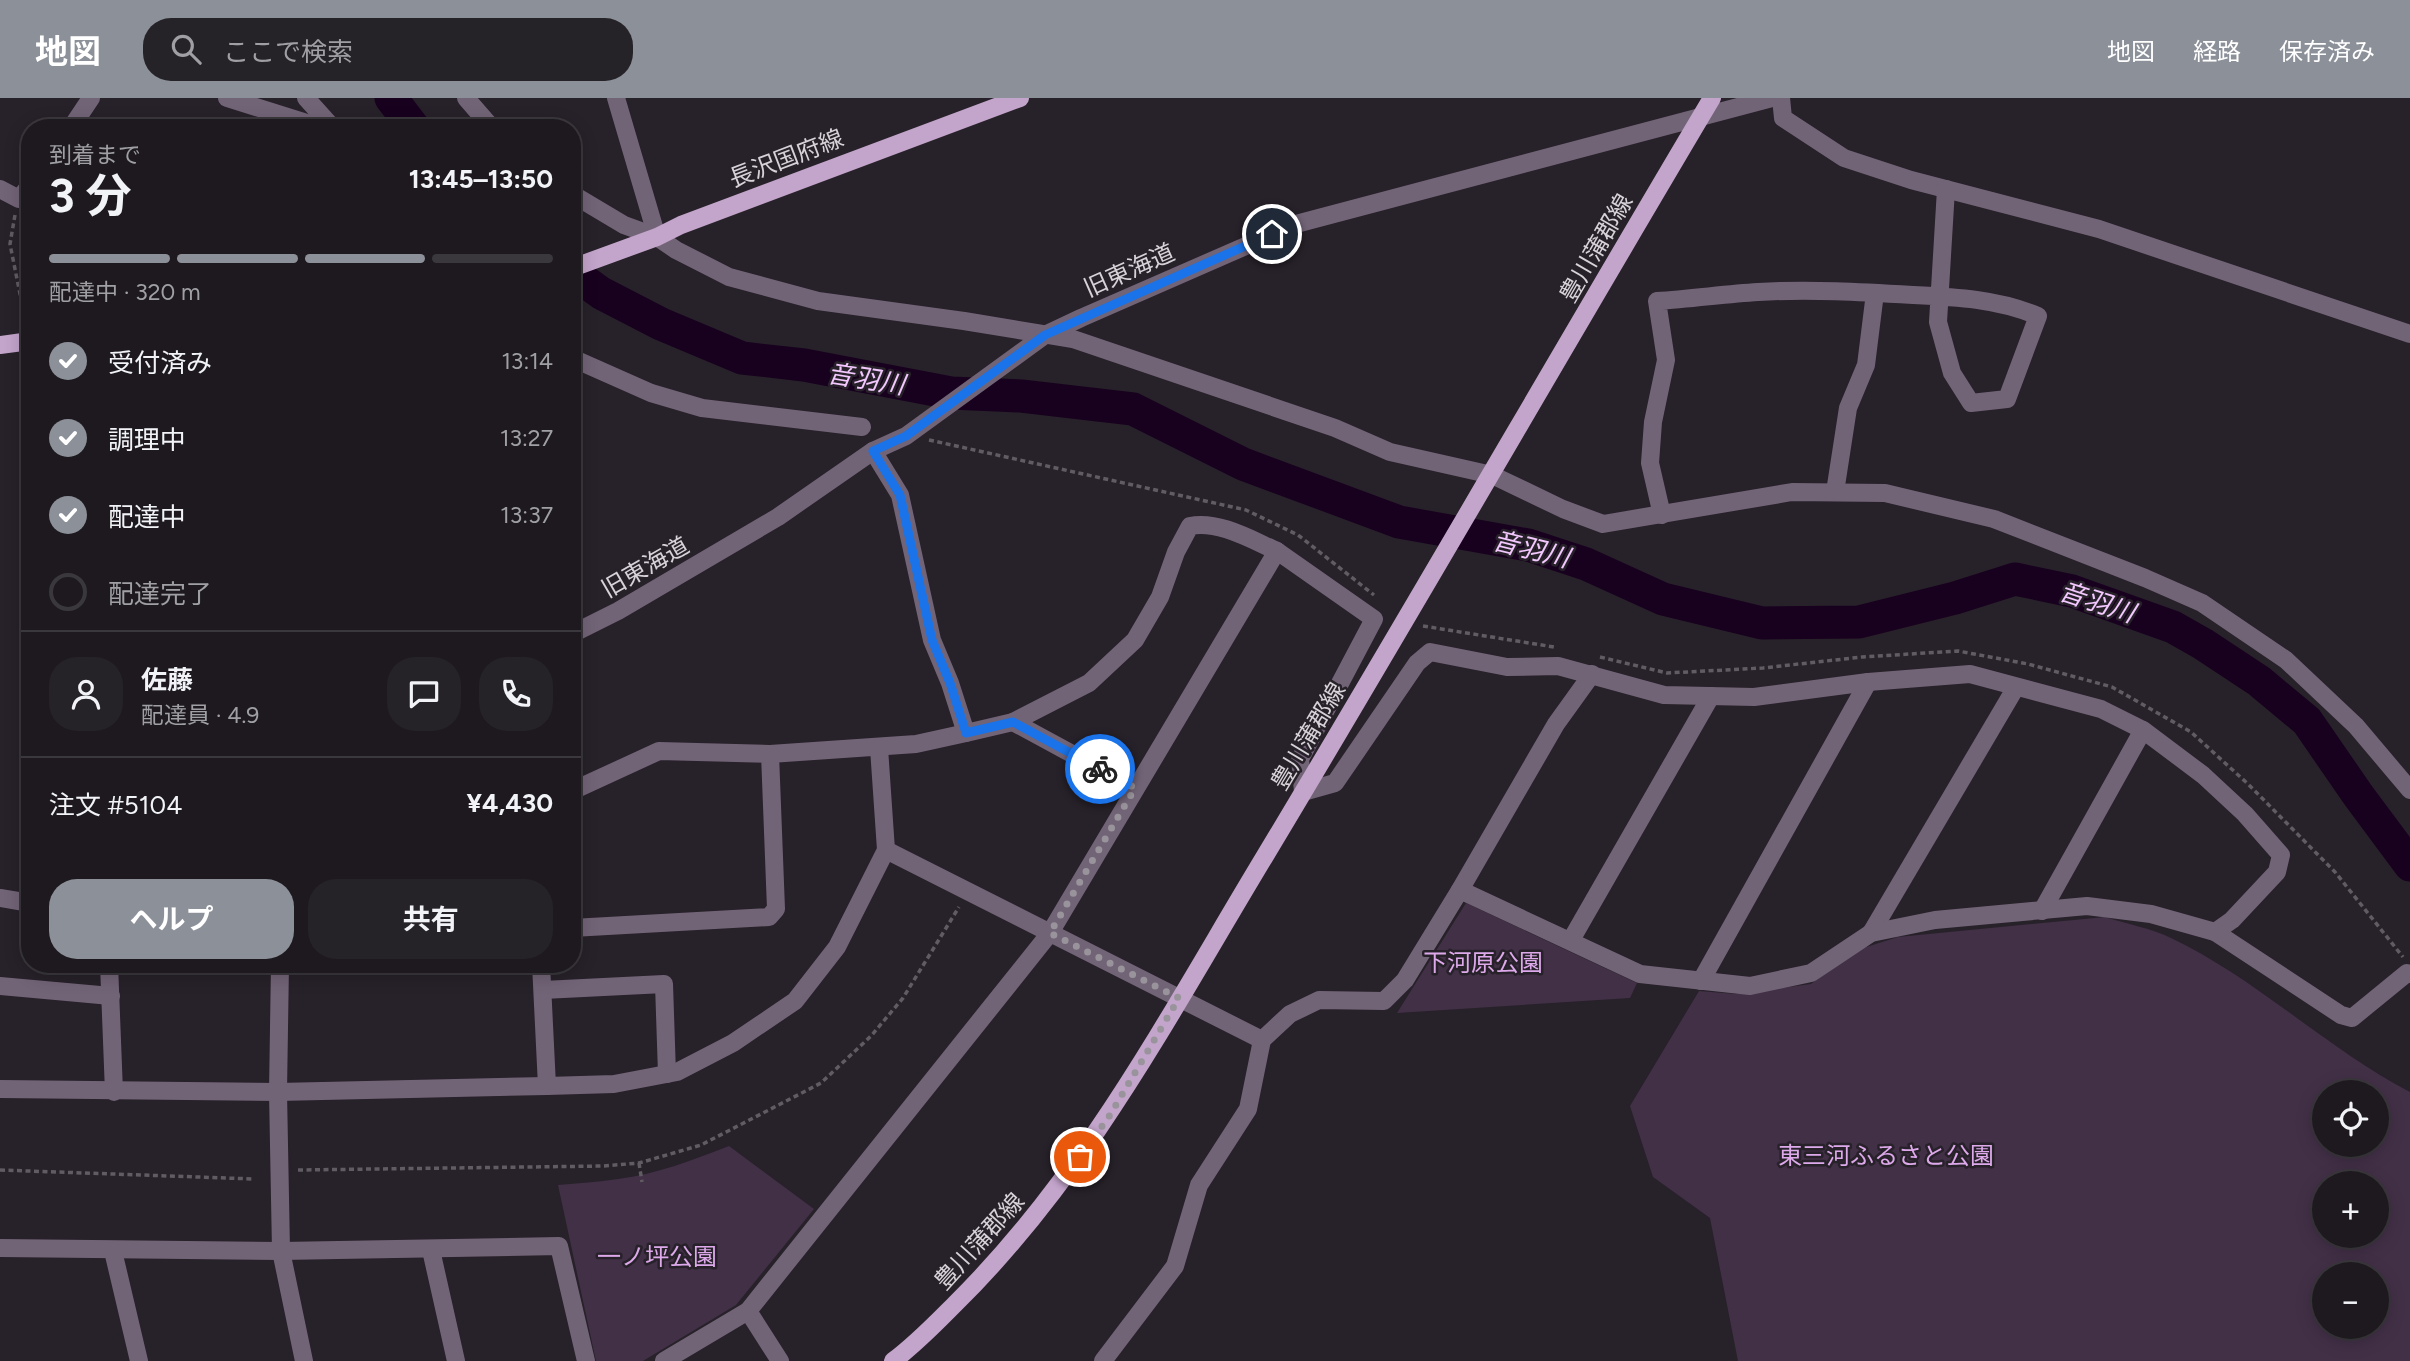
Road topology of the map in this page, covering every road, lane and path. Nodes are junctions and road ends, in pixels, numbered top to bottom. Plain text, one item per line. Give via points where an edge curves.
1 (90, 98) edge
2 (227, 98) edge
3 (306, 98) edge
4 (467, 98) edge
5 (616, 98) edge
6 (1020, 98) edge
7 (1712, 98) edge
8 (1772, 98) edge
9 (1781, 98) edge
10 (1702, 115) junction
11 (77, 119) edge
12 (282, 119) edge
13 (324, 119) edge
14 (484, 119) edge
15 (0, 189) edge
16 (1946, 189) junction
17 (21, 192) edge
18 (581, 199) edge
19 (21, 201) edge
20 (657, 237) junction
21 (581, 265) edge
22 (1875, 293) junction
23 (1939, 296) junction
24 (21, 300) edge
25 (2410, 334) edge
26 (1038, 340) junction
27 (21, 342) edge
28 (0, 345) edge
29 (581, 362) edge
30 (862, 427) dead end
31 (906, 436) junction
32 (873, 451) junction
33 (1489, 480) junction
34 (1835, 492) junction
35 (1247, 510) dead end
36 (1662, 515) junction
37 (1278, 551) junction
38 (581, 630) edge
39 (1596, 656) dead end
40 (1592, 674) junction
41 (1868, 682) junction
42 (2016, 687) junction
43 (1711, 696) junction
44 (1013, 722) junction
45 (2143, 730) junction
46 (966, 733) junction
47 (879, 748) junction
48 (770, 754) junction
49 (581, 787) edge
50 (1135, 788) junction
51 (2410, 790) edge
52 (1304, 792) junction
53 (886, 850) junction
54 (1460, 890) junction
55 (0, 898) edge
56 (21, 902) edge
57 (961, 904) dead end
58 (2042, 911) junction
59 (581, 927) edge
60 (2216, 932) junction
61 (1050, 933) junction
62 (1871, 933) junction
63 (1571, 940) junction
64 (2410, 965) edge
65 (110, 973) edge
66 (280, 973) edge
67 (542, 973) edge
68 (2410, 974) edge
69 (1701, 981) junction
70 (0, 986) edge
71 (543, 990) junction
72 (111, 996) junction
73 (1179, 998) junction
74 (1262, 1040) junction
75 (667, 1074) junction
76 (547, 1086) junction
77 (0, 1089) edge
78 (114, 1092) junction
79 (278, 1092) junction
80 (639, 1163) junction
81 (0, 1170) edge
82 (296, 1170) dead end
83 (254, 1179) dead end
84 (642, 1182) dead end
85 (0, 1248) edge
86 (431, 1250) junction
87 (113, 1251) junction
88 (281, 1251) junction
89 (748, 1311) junction
90 (139, 1361) edge
91 (304, 1361) edge
92 (456, 1361) edge
93 (586, 1361) edge
94 (664, 1361) edge
95 (779, 1361) edge
96 (893, 1361) edge
97 (1103, 1361) edge

1 - 11 street
2 - 12 street
3 - 13 street
4 - 14 street
5 - 20 street
6 - 20 main road, 長沢国府線
7 - 10 main road, 豊川蒲郡線
8 - 10 street, 旧東海道
9 - 16 street via 1783,118 1844,158
10 - 26 street, 旧東海道 via 1296,224
10 - 33 main road, 豊川蒲郡線
15 - 17 street
16 - 23 street
16 - 25 street via 2099,229
18 - 20 street via 624,225
19 - 24 path via 10,244
20 - 21 main road, 長沢国府線
20 - 26 street via 729,277 818,301 964,321
22 - 23 street
22 - 34 street via 1866,365 1848,408
22 - 36 street via 1760,292 1657,301 1666,360 1650,463
23 - 23 street via 1938,322 1952,373 1971,403 2007,399 2038,316 2022,309
26 - 31 street, 旧東海道
26 - 33 street via 1073,339 1322,423 1390,452
27 - 28 main road
29 - 30 street via 651,393 702,408
31 - 32 street, 旧東海道
31 - 35 path
32 - 38 street, 旧東海道 via 778,517
32 - 46 street via 900,495 932,640
33 - 36 street via 1603,524
33 - 52 main road, 豊川蒲郡線
34 - 36 street via 1792,492
34 - 51 street via 1885,493 1994,519 2202,603 2286,660 2356,726
37 - 44 street via 1240,535 1201,524 1190,526 1160,597 1135,640 1089,683
37 - 50 street
37 - 52 street via 1374,619 1300,759
39 - 64 path via 1667,673 1958,651 2112,687 2191,732 2248,784 2335,872
40 - 43 street via 1664,695
40 - 52 street via 1558,666 1507,667 1430,652 1417,663 1335,783
40 - 54 street via 1556,724
41 - 42 street via 1970,674
41 - 43 street via 1754,697
41 - 69 street
42 - 45 street via 2101,709
42 - 62 street
43 - 63 street
44 - 46 street
44 - 50 street
45 - 58 street
45 - 60 street via 2203,775 2281,855 2277,872
46 - 47 street
47 - 48 street
47 - 53 street
48 - 49 street via 659,751
48 - 59 street via 776,909 769,917
50 - 61 street
52 - 73 main road, 豊川蒲郡線
53 - 61 street
53 - 75 street via 837,947 795,1001 733,1043
54 - 63 street
54 - 74 street via 1405,980 1384,1001 1318,1000 1290,1014
55 - 56 street
57 - 80 path via 903,998 821,1083 701,1144
58 - 60 street via 2087,906 2151,914
58 - 62 street via 1935,920
60 - 68 street via 2352,1018
61 - 73 street
61 - 89 street
62 - 69 street via 1811,973 1750,986
63 - 69 street via 1640,974
65 - 72 street
66 - 79 street
67 - 71 street
70 - 72 street
71 - 75 street via 664,984
71 - 76 street
72 - 78 street
73 - 74 street
73 - 96 main road, 豊川蒲郡線 via 1110,1115 1050,1199 981,1278
74 - 97 street via 1248,1109 1199,1185 1175,1266
75 - 76 street via 614,1084
76 - 79 street
77 - 78 street
78 - 79 street
79 - 88 street
80 - 82 path
80 - 84 path
81 - 83 path
85 - 87 street
86 - 88 street
86 - 92 street
86 - 93 street via 559,1246
87 - 88 street
87 - 90 street
88 - 91 street
89 - 94 street
89 - 95 street

